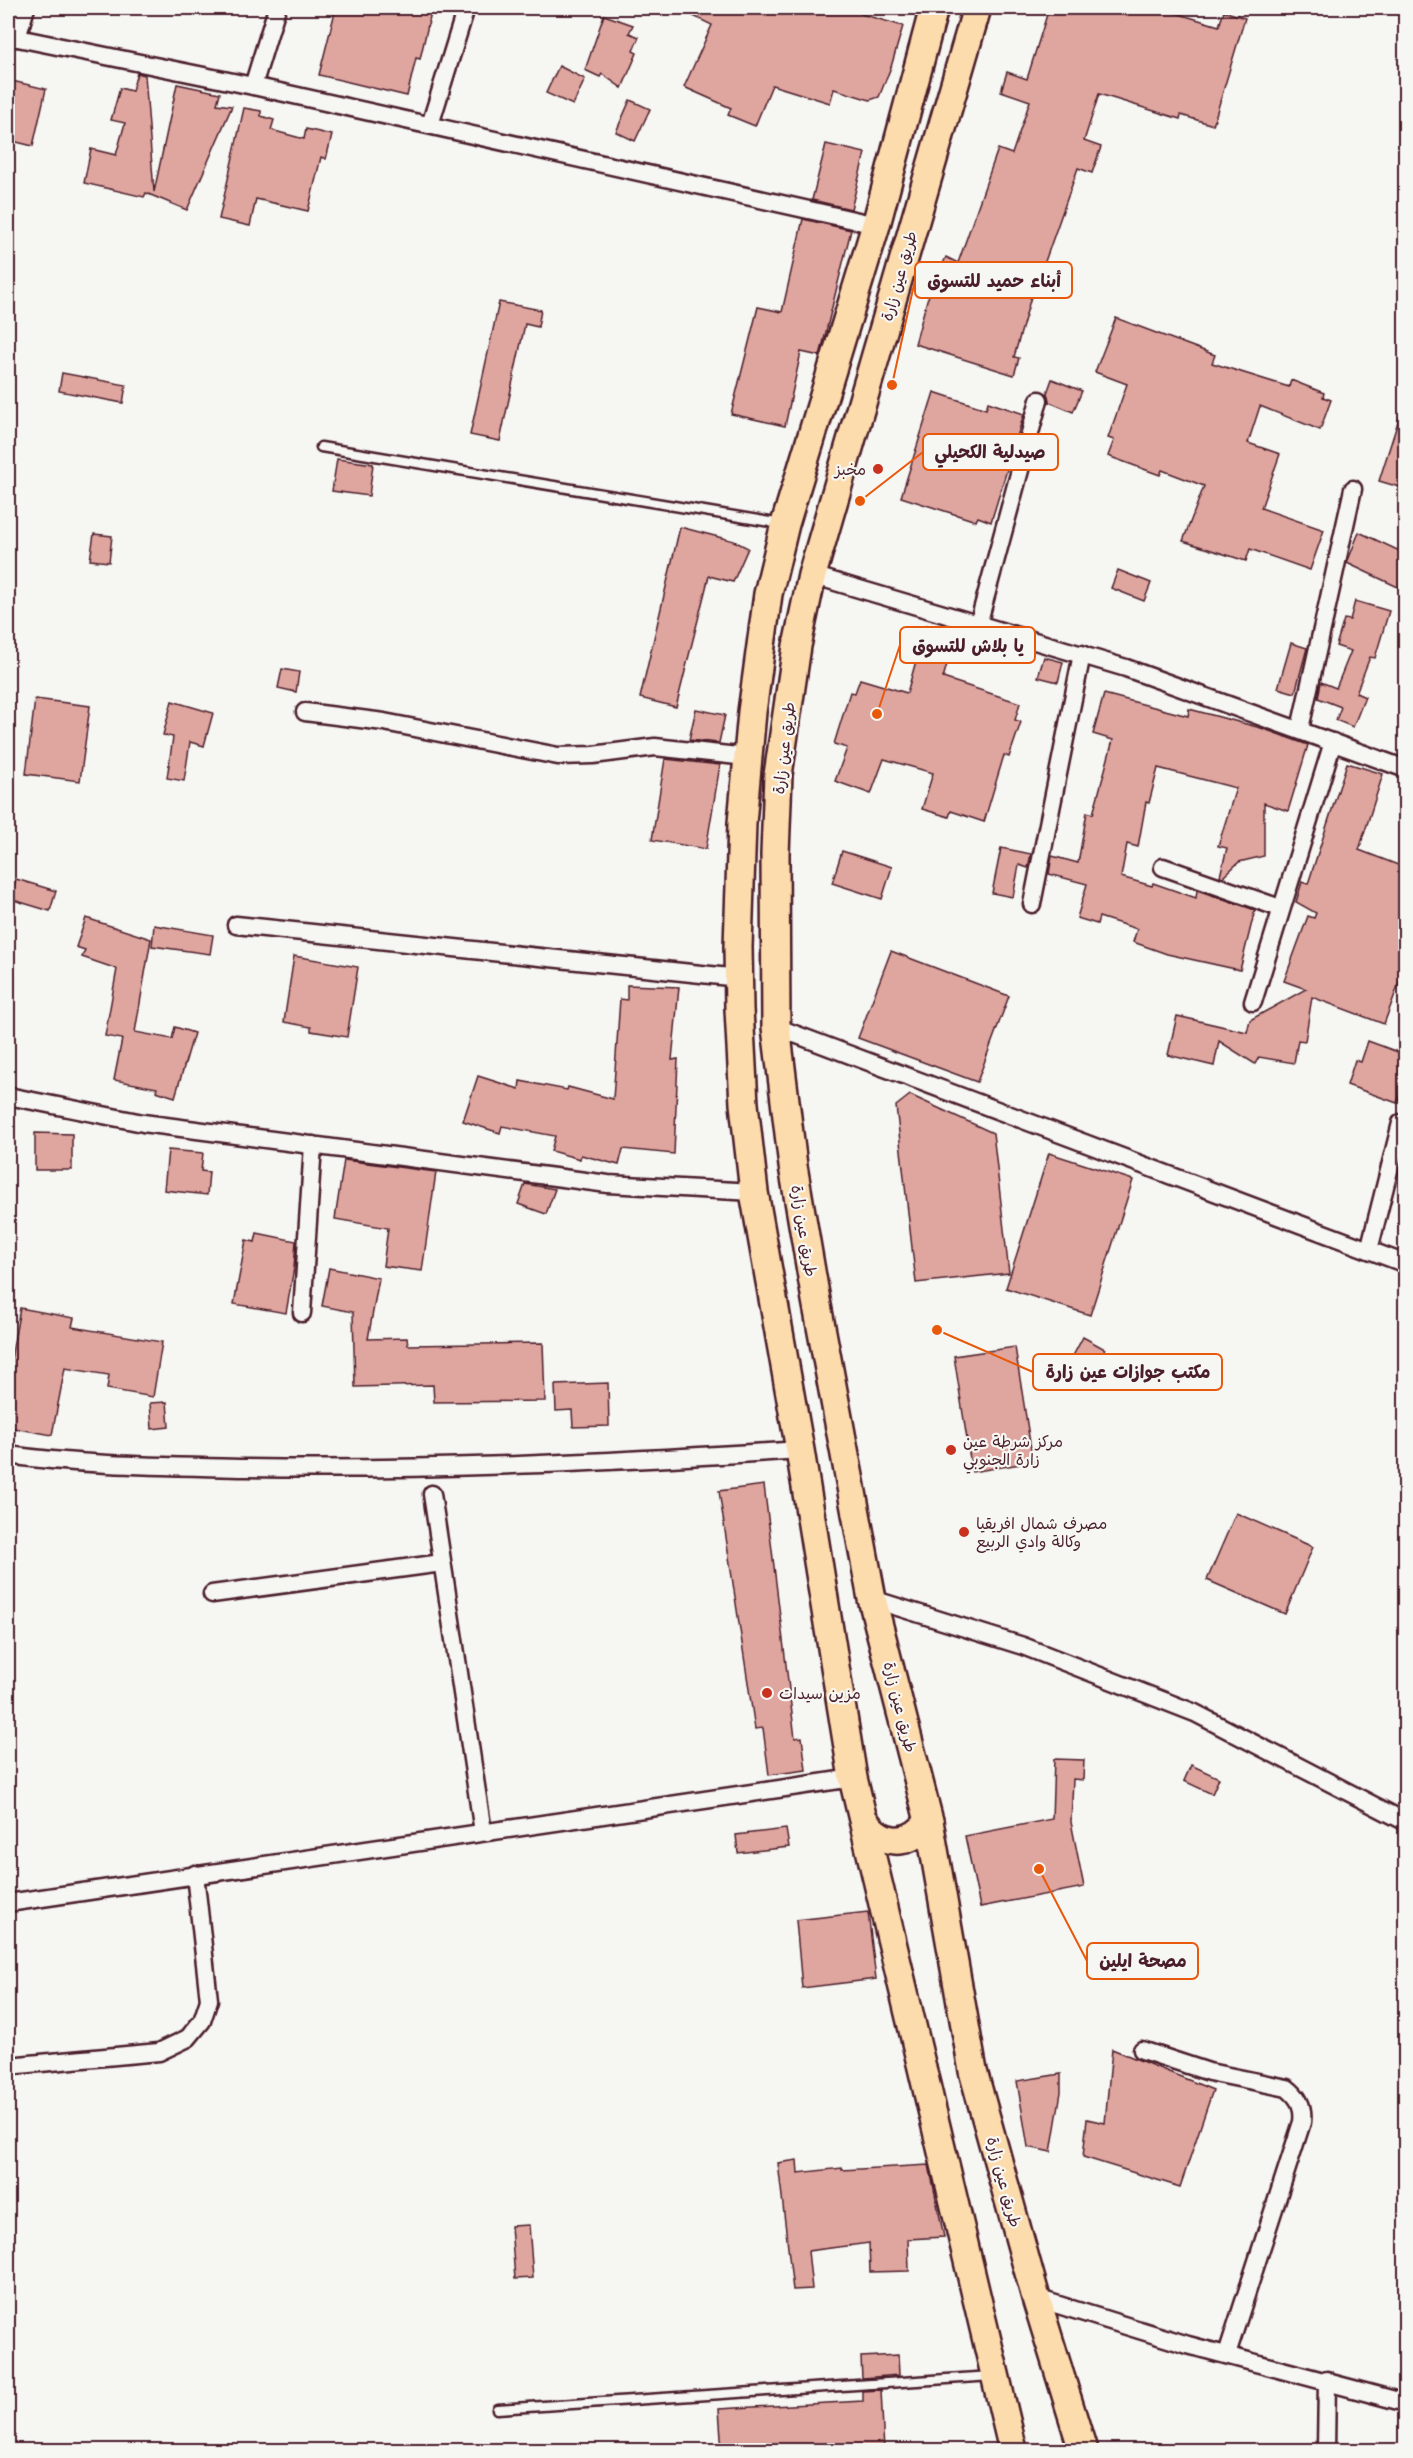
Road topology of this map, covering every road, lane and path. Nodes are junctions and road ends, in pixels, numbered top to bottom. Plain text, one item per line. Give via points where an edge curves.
1 (26, 8) edge
2 (277, 8) edge
3 (466, 8) edge
4 (934, 8) edge
5 (977, 8) edge
6 (12, 37) edge
7 (253, 86) junction
8 (430, 125) junction
9 (876, 225) junction
10 (1039, 400) dead end
11 (321, 447) dead end
12 (1353, 489) dead end
13 (785, 524) junction
14 (812, 575) junction
15 (978, 625) junction
16 (1082, 654) junction
17 (305, 712) dead end
18 (1300, 729) junction
19 (1333, 742) junction
20 (747, 758) junction
21 (1406, 769) edge
22 (1163, 867) dead end
23 (1032, 904) dead end
24 (1280, 908) junction
25 (236, 925) dead end
26 (739, 978) junction
27 (1252, 1002) dead end
28 (776, 1027) junction
29 (8, 1096) edge
30 (1401, 1123) dead end
31 (313, 1145) junction
32 (754, 1192) junction
33 (1369, 1250) junction
34 (1406, 1264) edge
35 (302, 1313) dead end
36 (800, 1450) junction
37 (8, 1455) edge
38 (432, 1494) dead end
39 (442, 1563) junction
40 (213, 1594) dead end
41 (872, 1599) junction
42 (853, 1778) junction
43 (863, 1818) junction
44 (929, 1821) junction
45 (1406, 1822) edge
46 (483, 1832) junction
47 (195, 1874) junction
48 (8, 1903) edge
49 (1142, 2050) dead end
50 (8, 2066) edge
51 (1036, 2298) junction
52 (1227, 2354) junction
53 (995, 2376) junction
54 (1327, 2380) junction
55 (1406, 2403) edge
56 (496, 2409) dead end
57 (1013, 2451) edge
58 (1083, 2451) edge
59 (1326, 2451) edge

1 - 6 street
2 - 7 street
3 - 8 street
4 - 9 main road, طريق عين زارة
5 - 14 main road, طريق عين زارة
6 - 7 street
7 - 8 street
8 - 9 street
9 - 13 main road, طريق عين زارة
10 - 15 street
11 - 13 lane
12 - 18 street
13 - 20 main road, طريق عين زارة via 768,594
14 - 15 street
14 - 28 main road, طريق عين زارة via 778,776
15 - 16 street
16 - 18 street
16 - 23 street
17 - 20 street via 384,722 558,756 655,747
18 - 19 street
19 - 21 street
19 - 24 street
20 - 26 main road, طريق عين زارة via 739,885
22 - 24 street
24 - 27 street
25 - 26 street
26 - 32 main road, طريق عين زارة via 744,1104
28 - 33 street
28 - 41 main road, طريق عين زارة via 793,1166
29 - 31 street via 143,1123
30 - 33 street
31 - 32 street via 608,1184
31 - 35 street
32 - 36 main road, طريق عين زارة
33 - 34 street
36 - 37 street via 416,1469 220,1467
36 - 42 main road, طريق عين زارة
38 - 39 street
39 - 40 street
39 - 46 street
41 - 44 main road, طريق عين زارة
41 - 45 street via 1023,1646 1195,1713
42 - 43 main road, طريق عين زارة
42 - 46 street
43 - 44 main road via 878,1836 901,1841 922,1831
43 - 53 main road, طريق عين زارة
44 - 51 main road, طريق عين زارة via 973,2071
46 - 47 street
47 - 48 street
47 - 50 street via 209,1988 207,2011 196,2031 179,2045 159,2052
49 - 52 street via 1209,2072 1287,2088 1302,2106 1302,2122
51 - 52 street
51 - 58 main road, طريق عين زارة
52 - 54 street
53 - 56 lane
53 - 57 main road, طريق عين زارة
54 - 55 street
54 - 59 street

